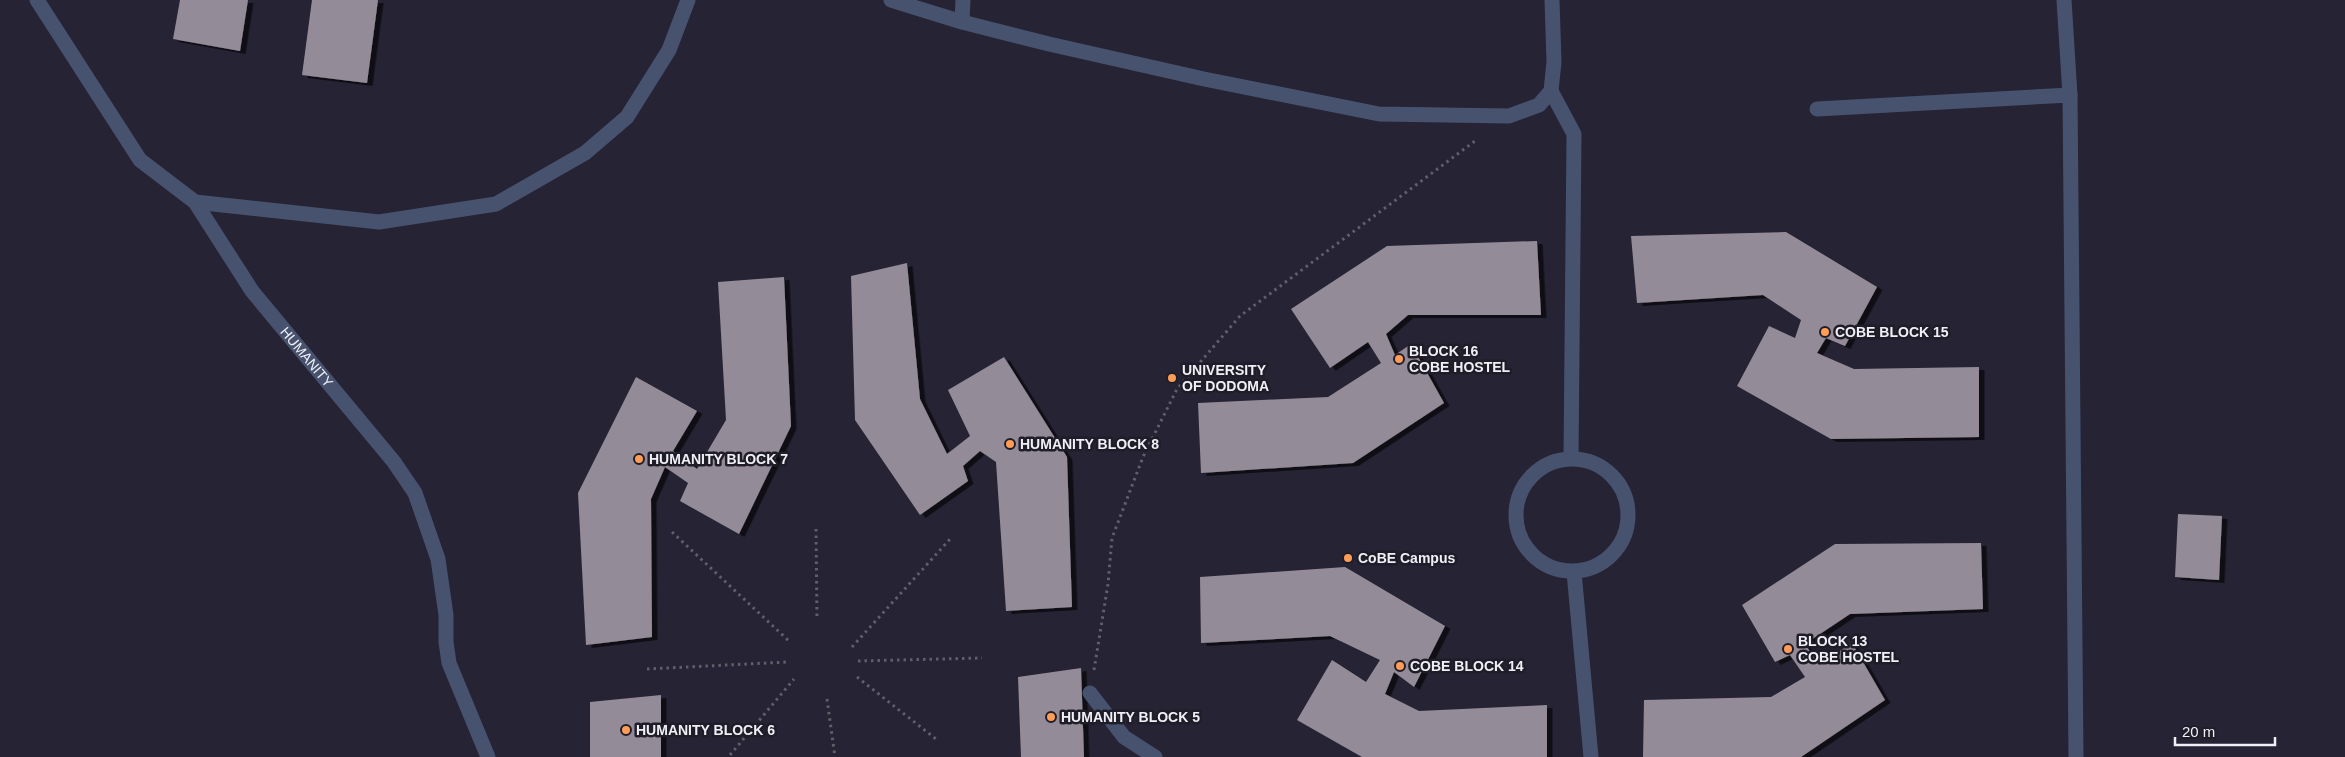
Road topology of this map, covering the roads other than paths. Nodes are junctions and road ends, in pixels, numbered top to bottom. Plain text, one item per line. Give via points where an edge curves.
1 (37, 0) edge
2 (688, 0) edge
3 (891, 0) edge
4 (963, 0) edge
5 (1552, 0) edge
6 (2064, 0) edge
7 (962, 22) junction
8 (1551, 91) junction
9 (2070, 95) junction
10 (1817, 109) dead end
11 (195, 202) junction
12 (1571, 458) junction
13 (1574, 572) junction
14 (1090, 693) road end
15 (488, 757) edge
16 (1155, 757) edge
17 (1591, 757) edge
18 (2076, 757) edge

1 - 11 street, HUMANITY via 140,160
2 - 11 street via 669,50 627,117 585,153 496,204 379,222
3 - 7 street
4 - 7 street
5 - 8 street via 1554,62
6 - 9 street
7 - 8 street via 1204,79 1379,114 1509,116 1539,105
8 - 12 street via 1574,134
9 - 10 street
9 - 18 street
11 - 15 street, HUMANITY via 252,291 394,462 415,493 438,559 449,663
12 - 13 street via 1600,465 1622,486 1630,515 1622,543 1602,564
12 - 13 street via 1543,466 1523,487 1515,516 1523,544 1544,565
13 - 17 street
14 - 16 street via 1124,737

